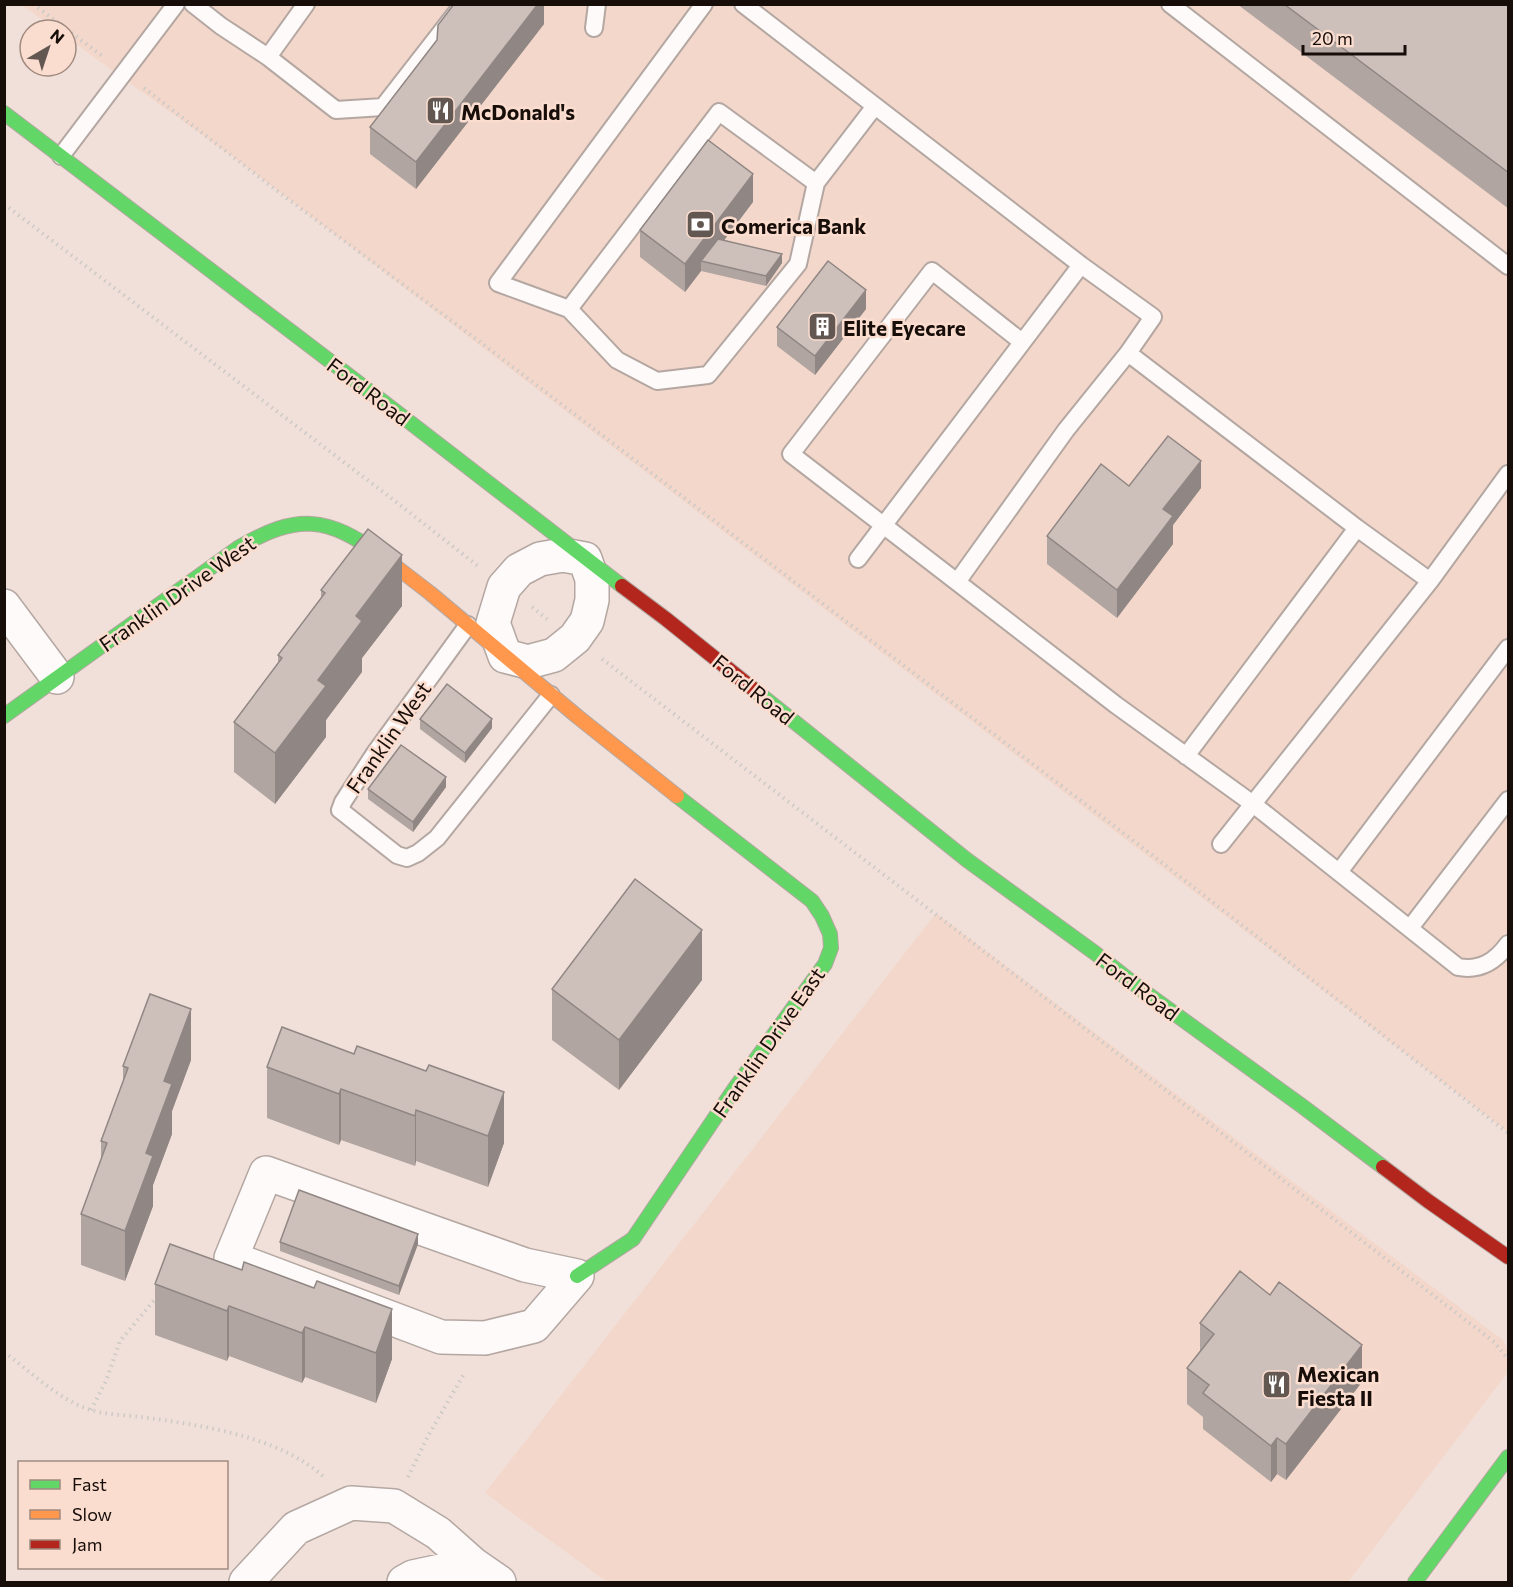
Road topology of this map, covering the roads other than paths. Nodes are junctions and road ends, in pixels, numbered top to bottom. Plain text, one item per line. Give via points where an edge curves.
1 (176, 4) edge
2 (193, 4) edge
3 (306, 4) edge
4 (463, 4) edge
5 (597, 4) edge
6 (704, 4) edge
7 (743, 4) edge
8 (1170, 4) edge
9 (594, 28) dead end
10 (268, 57) junction
11 (875, 106) junction
12 (4, 113) edge
13 (61, 156) junction
14 (816, 183) junction
15 (1081, 265) junction
16 (1509, 266) edge
17 (569, 309) junction
18 (1022, 342) junction
19 (1128, 353) junction
20 (1509, 474) edge
21 (884, 525) junction
22 (1357, 528) junction
23 (585, 559) junction
24 (858, 560) dead end
25 (957, 582) junction
26 (1430, 582) junction
27 (4, 606) edge
28 (468, 625) junction
29 (1509, 648) edge
30 (505, 656) junction
31 (57, 677) junction
32 (551, 695) junction
33 (4, 716) edge
34 (1186, 756) junction
35 (1509, 800) edge
36 (1253, 804) junction
37 (1221, 844) dead end
38 (1339, 872) junction
39 (1410, 928) junction
40 (1509, 944) edge
41 (1509, 1257) edge
42 (577, 1276) junction
43 (1509, 1457) edge
44 (473, 1564) junction
45 (246, 1582) edge
46 (405, 1582) edge
47 (499, 1582) edge
48 (1415, 1582) edge

1 - 13 lane
2 - 10 lane
3 - 10 lane
4 - 10 lane via 383,107 336,110
5 - 9 lane
6 - 17 lane via 498,283
7 - 11 lane
8 - 16 lane
11 - 14 lane
11 - 15 lane
12 - 13 main road, Ford Road
13 - 23 main road, Ford Road
14 - 17 lane via 719,112
14 - 17 lane via 798,264 708,375 657,381 617,360
15 - 18 lane
15 - 19 lane via 1153,317
18 - 21 lane
18 - 21 lane via 932,271 791,454
19 - 22 lane
19 - 25 lane via 1066,430
20 - 26 lane
21 - 24 lane
21 - 25 lane
22 - 26 lane
22 - 34 lane
23 - 30 street via 592,579 592,600 587,621 575,638 554,655 528,662
23 - 30 street via 563,555 540,559 519,570 504,587 493,623
23 - 41 main road, Ford Road via 666,619 967,860
25 - 34 lane
26 - 36 lane
27 - 31 street
28 - 30 main road, Franklin Drive West
28 - 31 main road, Franklin Drive West via 350,535 308,523 264,532
28 - 32 lane, Franklin West via 375,753 340,810 396,855 406,858 418,853 436,838
29 - 38 lane
30 - 32 main road, Franklin Drive East
31 - 33 main road, Franklin Drive West
32 - 42 main road, Franklin Drive East via 812,901 822,915 831,945 825,964 633,1239
34 - 36 lane
35 - 39 lane
36 - 37 lane
36 - 38 lane
38 - 39 lane
39 - 40 lane via 1458,967 1482,966
42 - 42 street, Franklin Drive East via 534,1326 484,1338 441,1337 231,1258 266,1173 525,1265
43 - 48 main road
44 - 45 street via 438,1533 394,1506 351,1503 296,1528
44 - 46 street
44 - 47 street

